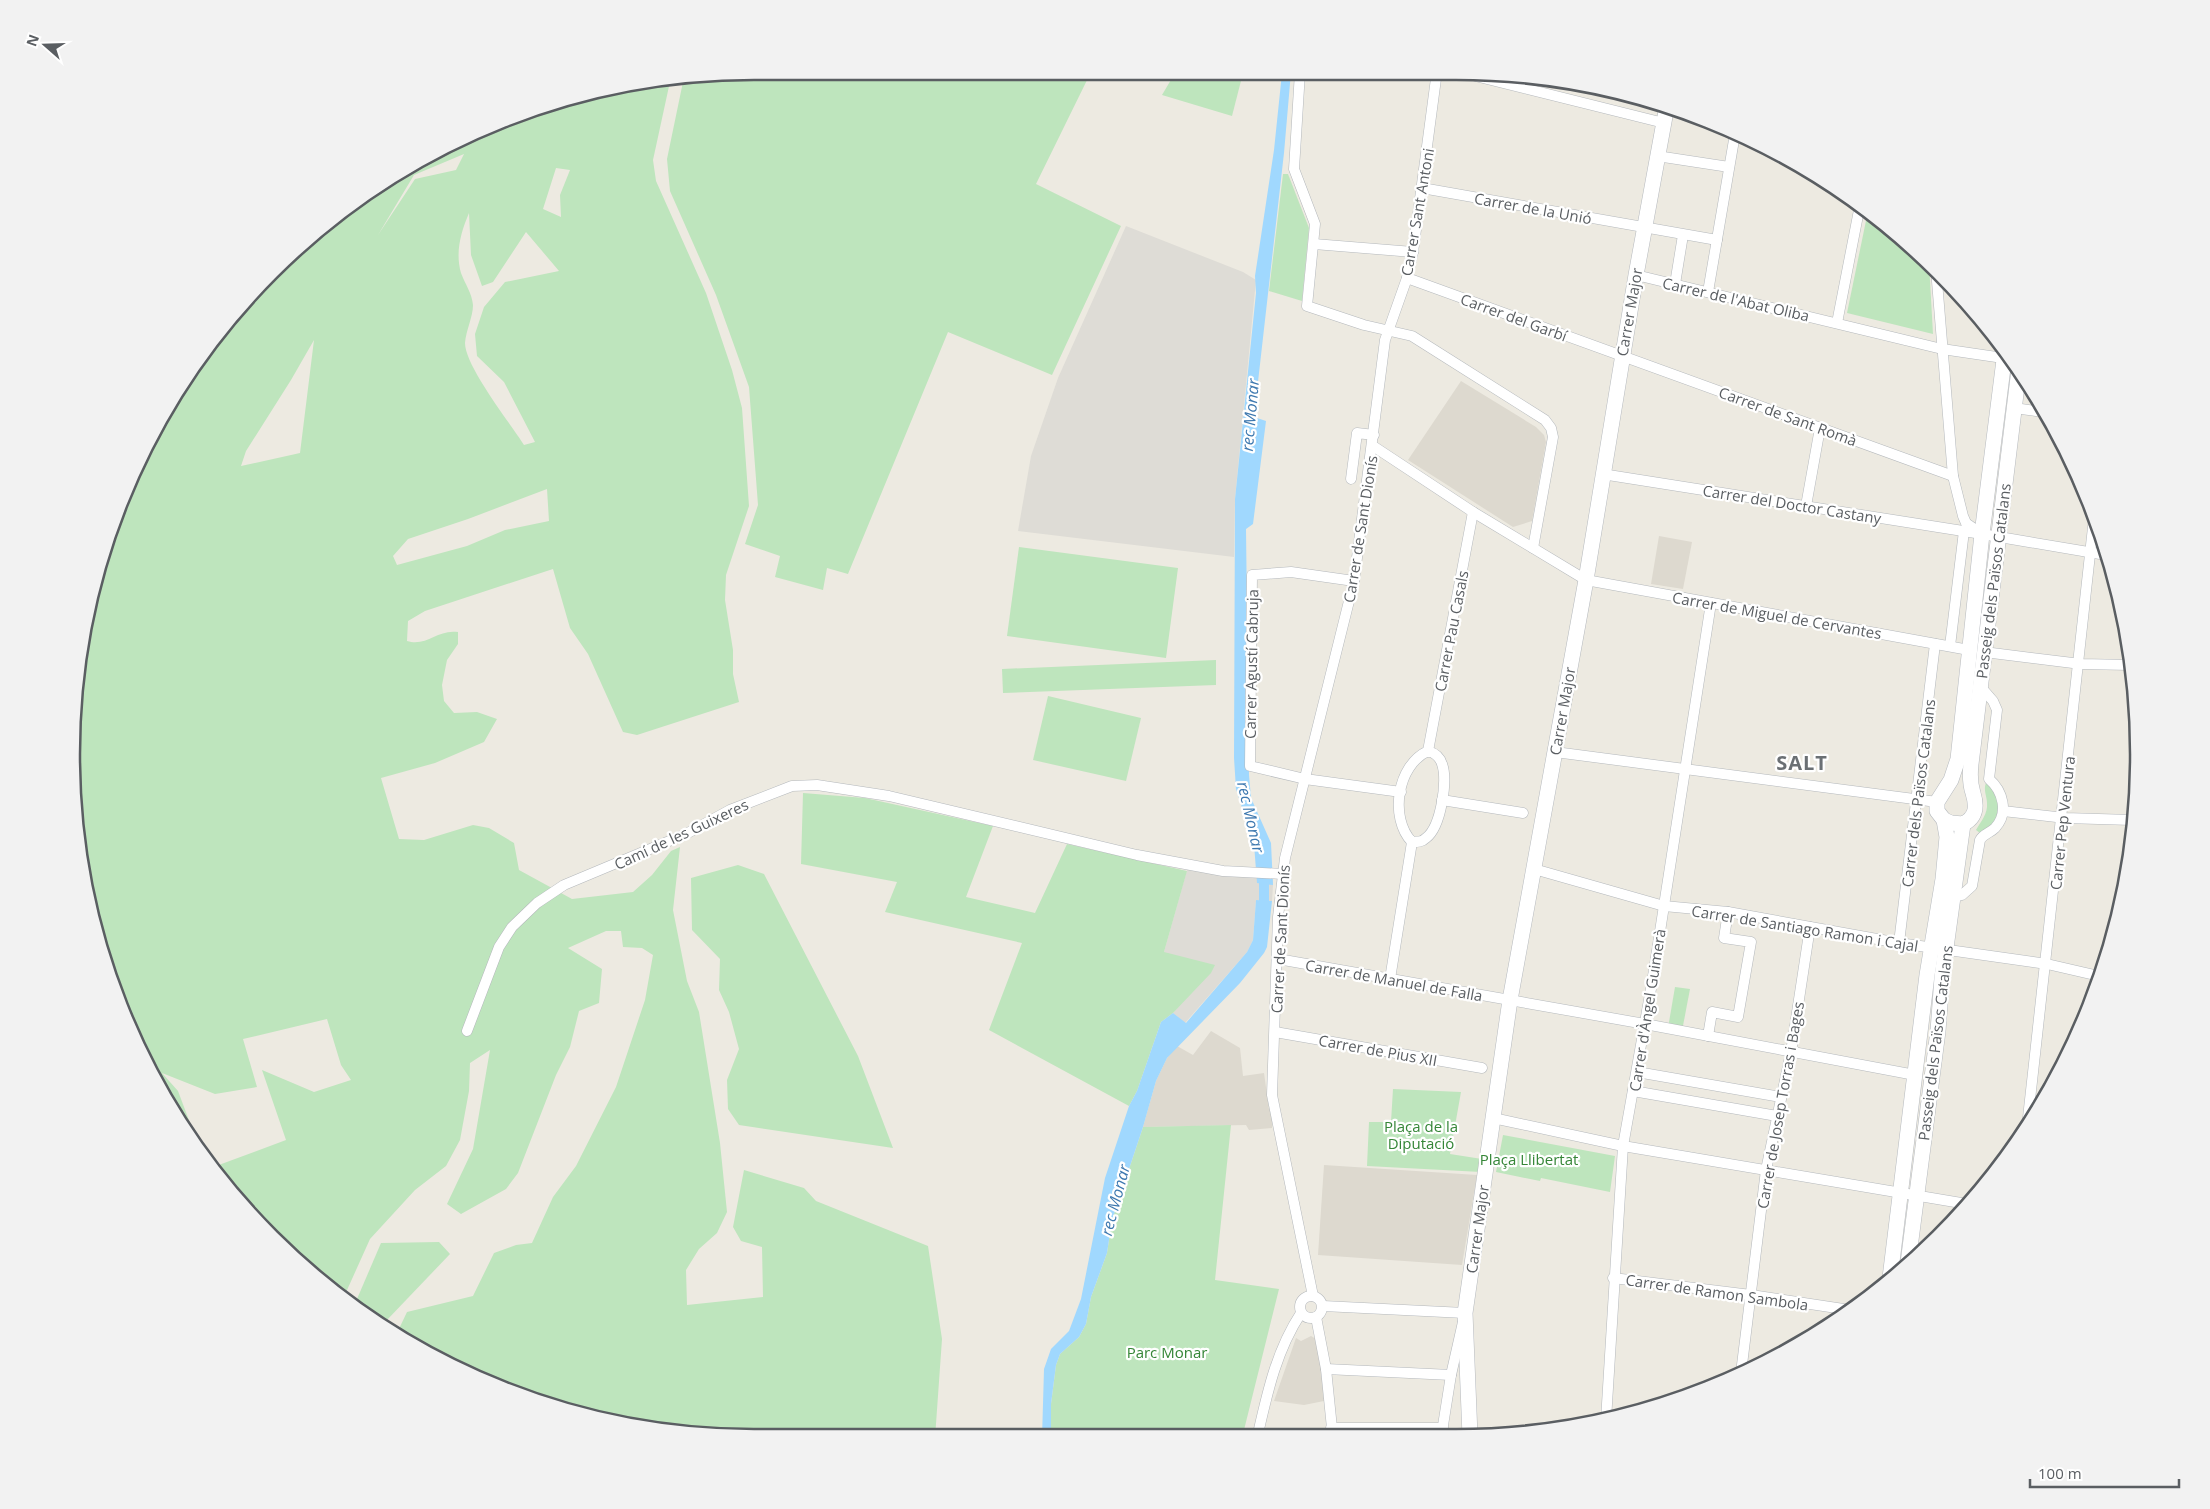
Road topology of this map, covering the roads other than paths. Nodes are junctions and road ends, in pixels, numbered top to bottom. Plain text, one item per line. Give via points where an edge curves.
1 (1300, 80) edge
2 (1436, 80) edge
3 (1501, 81) edge
4 (1665, 117) edge
5 (1734, 141) edge
6 (1657, 156) junction
7 (1730, 168) junction
8 (1422, 188) junction
9 (1858, 214) edge
10 (1644, 228) junction
11 (1684, 234) junction
12 (1716, 240) junction
13 (1314, 244) junction
14 (1413, 252) junction
15 (1636, 275) junction
16 (1407, 278) junction
17 (1937, 283) edge
18 (1675, 284) junction
19 (1708, 292) junction
20 (1837, 323) junction
21 (1389, 330) junction
22 (1942, 349) junction
23 (1622, 356) junction
24 (1999, 356) edge
25 (2006, 365) edge
26 (2017, 382) edge
27 (2014, 408) junction
28 (2036, 411) edge
29 (1820, 428) junction
30 (1373, 440) junction
31 (1602, 474) junction
32 (1953, 476) junction
33 (1351, 479) dead end
34 (1806, 506) junction
35 (1473, 512) junction
36 (1964, 531) junction
37 (1982, 534) junction
38 (2093, 534) edge
39 (1998, 537) junction
40 (1533, 548) junction
41 (2091, 554) junction
42 (2099, 555) edge
43 (1586, 580) junction
44 (1354, 581) junction
45 (1711, 603) junction
46 (1935, 644) junction
47 (1950, 646) junction
48 (1969, 650) junction
49 (1984, 652) junction
50 (2078, 663) junction
51 (2124, 665) edge
52 (1980, 686) junction
53 (1428, 750) junction
54 (1555, 752) junction
55 (1685, 770) junction
56 (1305, 779) junction
57 (1946, 789) junction
58 (1401, 792) junction
59 (1973, 793) junction
60 (1917, 799) junction
61 (1442, 800) junction
62 (1937, 802) junction
63 (2003, 811) junction
64 (1523, 813) dead end
65 (2063, 818) junction
66 (1944, 820) junction
67 (2127, 820) edge
68 (1963, 824) junction
69 (1412, 842) junction
70 (1534, 869) junction
71 (1280, 874) junction
72 (1954, 897) junction
73 (1664, 906) junction
74 (1728, 912) junction
75 (1810, 926) junction
76 (1899, 943) junction
77 (1939, 949) junction
78 (1278, 959) junction
79 (2046, 964) junction
80 (2093, 975) edge
81 (1390, 979) junction
82 (1510, 1000) junction
83 (1645, 1024) junction
84 (467, 1031) dead end
85 (1275, 1032) junction
86 (1708, 1036) junction
87 (1791, 1052) junction
88 (1482, 1068) dead end
89 (1637, 1072) junction
90 (1915, 1075) junction
91 (1633, 1091) junction
92 (1781, 1097) junction
93 (2029, 1109) edge
94 (1777, 1116) junction
95 (1493, 1118) junction
96 (1624, 1146) junction
97 (1766, 1170) junction
98 (1900, 1193) junction
99 (1916, 1195) junction
100 (1959, 1203) edge
101 (1909, 1253) edge
102 (1891, 1269) edge
103 (1614, 1278) junction
104 (1751, 1295) junction
105 (1313, 1296) junction
106 (1323, 1306) junction
107 (1839, 1308) edge
108 (1301, 1313) junction
109 (1465, 1313) junction
110 (1316, 1318) junction
111 (1742, 1365) edge
112 (1326, 1370) junction
113 (1451, 1376) junction
114 (1606, 1411) edge
115 (1259, 1429) edge
116 (1332, 1429) edge
117 (1442, 1429) edge
118 (1470, 1429) edge

1 - 13 street via 1294,169 1315,224
2 - 8 street, Carrer Sant Antoni
3 - 4 street
4 - 6 main road, Carrer Major
5 - 7 street
6 - 7 street
6 - 10 main road, Carrer Major
7 - 12 street
8 - 10 street, Carrer de la Unió
8 - 14 street, Carrer Sant Antoni
9 - 20 street
10 - 11 street, Carrer de la Unió
10 - 15 main road, Carrer Major
11 - 12 street, Carrer de la Unió
11 - 18 street
12 - 19 street
13 - 14 street
13 - 21 street via 1307,306
14 - 16 street, Carrer Sant Antoni
15 - 18 street, Carrer de l'Abat Oliba
15 - 23 main road, Carrer Major
16 - 21 street, Carrer Sant Antoni
16 - 23 street, Carrer del Garbí
17 - 22 street
18 - 19 street, Carrer de l'Abat Oliba
19 - 20 street, Carrer de l'Abat Oliba
20 - 22 street, Carrer de l'Abat Oliba
21 - 30 street, Carrer Sant Antoni via 1385,340
21 - 40 street via 1412,336 1545,420 1551,428 1553,437
22 - 24 street, Carrer de l'Abat Oliba
22 - 32 street
23 - 29 street, Carrer de Sant Romà
23 - 31 main road, Carrer Major
25 - 37 main road
26 - 27 main road, Passeig dels Països Catalans
27 - 28 street
27 - 39 main road, Passeig dels Països Catalans
29 - 32 street, Carrer de Sant Romà
29 - 34 street
30 - 33 street via 1357,433
30 - 35 street
30 - 44 street, Carrer de Sant Dionís
31 - 34 street, Carrer del Doctor Castany
31 - 43 main road, Carrer Major
32 - 37 street via 1966,523
34 - 36 street, Carrer del Doctor Castany
35 - 40 street
35 - 53 street, Carrer Pau Casals
36 - 37 street, Carrer del Doctor Castany
36 - 47 street
37 - 39 street, Carrer del Doctor Castany
37 - 48 main road
38 - 41 street, Carrer Pep Ventura
39 - 41 street, Carrer del Doctor Castany
39 - 49 main road, Passeig dels Països Catalans
40 - 43 street
41 - 42 street, Carrer del Doctor Castany
41 - 50 street, Carrer Pep Ventura
43 - 45 street, Carrer de Miguel de Cervantes
43 - 54 main road, Carrer Major
44 - 56 street, Carrer de Sant Dionís
44 - 56 street, Carrer Agustí Cabruja via 1291,572 1252,575 1250,766
45 - 46 street, Carrer de Miguel de Cervantes
45 - 55 street, Carrer d'Àngel Guimerà
46 - 47 street, Carrer de Miguel de Cervantes
46 - 60 street, Carrer dels Països Catalans
47 - 48 street, Carrer de Miguel de Cervantes
48 - 57 main road via 1958,759
49 - 50 street
49 - 52 main road, Passeig dels Països Catalans
50 - 51 street
50 - 65 street, Carrer Pep Ventura
52 - 59 main road, Passeig dels Països Catalans via 1970,764
52 - 63 street via 1997,710 1989,778 2000,794
53 - 58 street via 1411,763
53 - 61 street via 1443,765
54 - 55 street
54 - 70 main road, Carrer Major
55 - 60 street
55 - 73 street, Carrer d'Àngel Guimerà
56 - 58 street
56 - 71 street, Carrer de Sant Dionís
57 - 59 main road via 1958,787
57 - 62 main road
58 - 69 street via 1400,820
59 - 68 main road, Passeig dels Països Catalans via 1976,810
60 - 62 street
60 - 76 street, Carrer dels Països Catalans
61 - 64 street
61 - 69 street via 1431,834 1420,842
62 - 66 main road via 1937,811
63 - 65 street
63 - 72 street via 1994,828 1980,840 1972,886
65 - 67 street
65 - 79 street, Carrer Pep Ventura
66 - 68 main road
66 - 77 main road via 1946,837
68 - 72 main road, Passeig dels Països Catalans
69 - 81 street
70 - 73 street, Carrer de Santiago Ramon i Cajal
70 - 82 main road, Carrer Major
71 - 78 street, Carrer de Sant Dionís
71 - 84 street, Camí de les Guixeres via 1223,870 1137,855 889,796 817,785 792,786 730,810 672,841 564,885 537,903 512,927 499,947
72 - 77 main road, Passeig dels Països Catalans
73 - 74 street, Carrer de Santiago Ramon i Cajal
73 - 83 street, Carrer d'Àngel Guimerà
74 - 75 street, Carrer de Santiago Ramon i Cajal
74 - 86 street via 1724,938 1751,942 1738,1016 1712,1012
75 - 76 street, Carrer de Santiago Ramon i Cajal
75 - 87 street, Carrer de Josep Torras i Bages
76 - 77 street, Carrer de Santiago Ramon i Cajal
77 - 79 street, Carrer de Santiago Ramon i Cajal
77 - 90 main road
77 - 99 main road, Passeig dels Països Catalans
78 - 81 street, Carrer de Manuel de Falla
78 - 85 street, Carrer de Sant Dionís
79 - 80 street, Carrer de Santiago Ramon i Cajal
79 - 93 street, Carrer Pep Ventura
81 - 82 street, Carrer de Manuel de Falla
82 - 83 street, Carrer de Manuel de Falla
82 - 95 main road, Carrer Major
83 - 86 street, Carrer de Manuel de Falla
83 - 89 street, Carrer d'Àngel Guimerà
85 - 88 street, Carrer de Pius XII
85 - 105 street, Carrer de Sant Dionís via 1272,1095
86 - 87 street, Carrer de Manuel de Falla
87 - 90 street, Carrer de Manuel de Falla
87 - 92 street, Carrer de Josep Torras i Bages
89 - 91 street, Carrer d'Àngel Guimerà
89 - 92 street
90 - 98 main road
91 - 94 street
91 - 96 street, Carrer d'Àngel Guimerà
92 - 94 street, Carrer de Josep Torras i Bages
94 - 97 street, Carrer de Josep Torras i Bages
95 - 96 street
95 - 109 main road, Carrer Major
96 - 97 street
96 - 103 street, Carrer d'Àngel Guimerà
97 - 98 street
97 - 104 street, Carrer de Josep Torras i Bages
98 - 99 street
98 - 102 main road
99 - 100 street
99 - 101 main road, Passeig dels Països Catalans
103 - 104 street, Carrer de Ramon Sambola
103 - 114 street, Carrer d'Àngel Guimerà
104 - 107 street, Carrer de Ramon Sambola
104 - 111 street, Carrer de Josep Torras i Bages
105 - 106 street
105 - 108 street via 1303,1298
106 - 109 street
106 - 110 street
108 - 110 street via 1308,1318
108 - 115 street via 1282,1345
109 - 113 street, Carrer Major
109 - 118 main road, Carrer Major
110 - 112 street
112 - 113 street
112 - 116 street
113 - 117 street, Carrer Major

